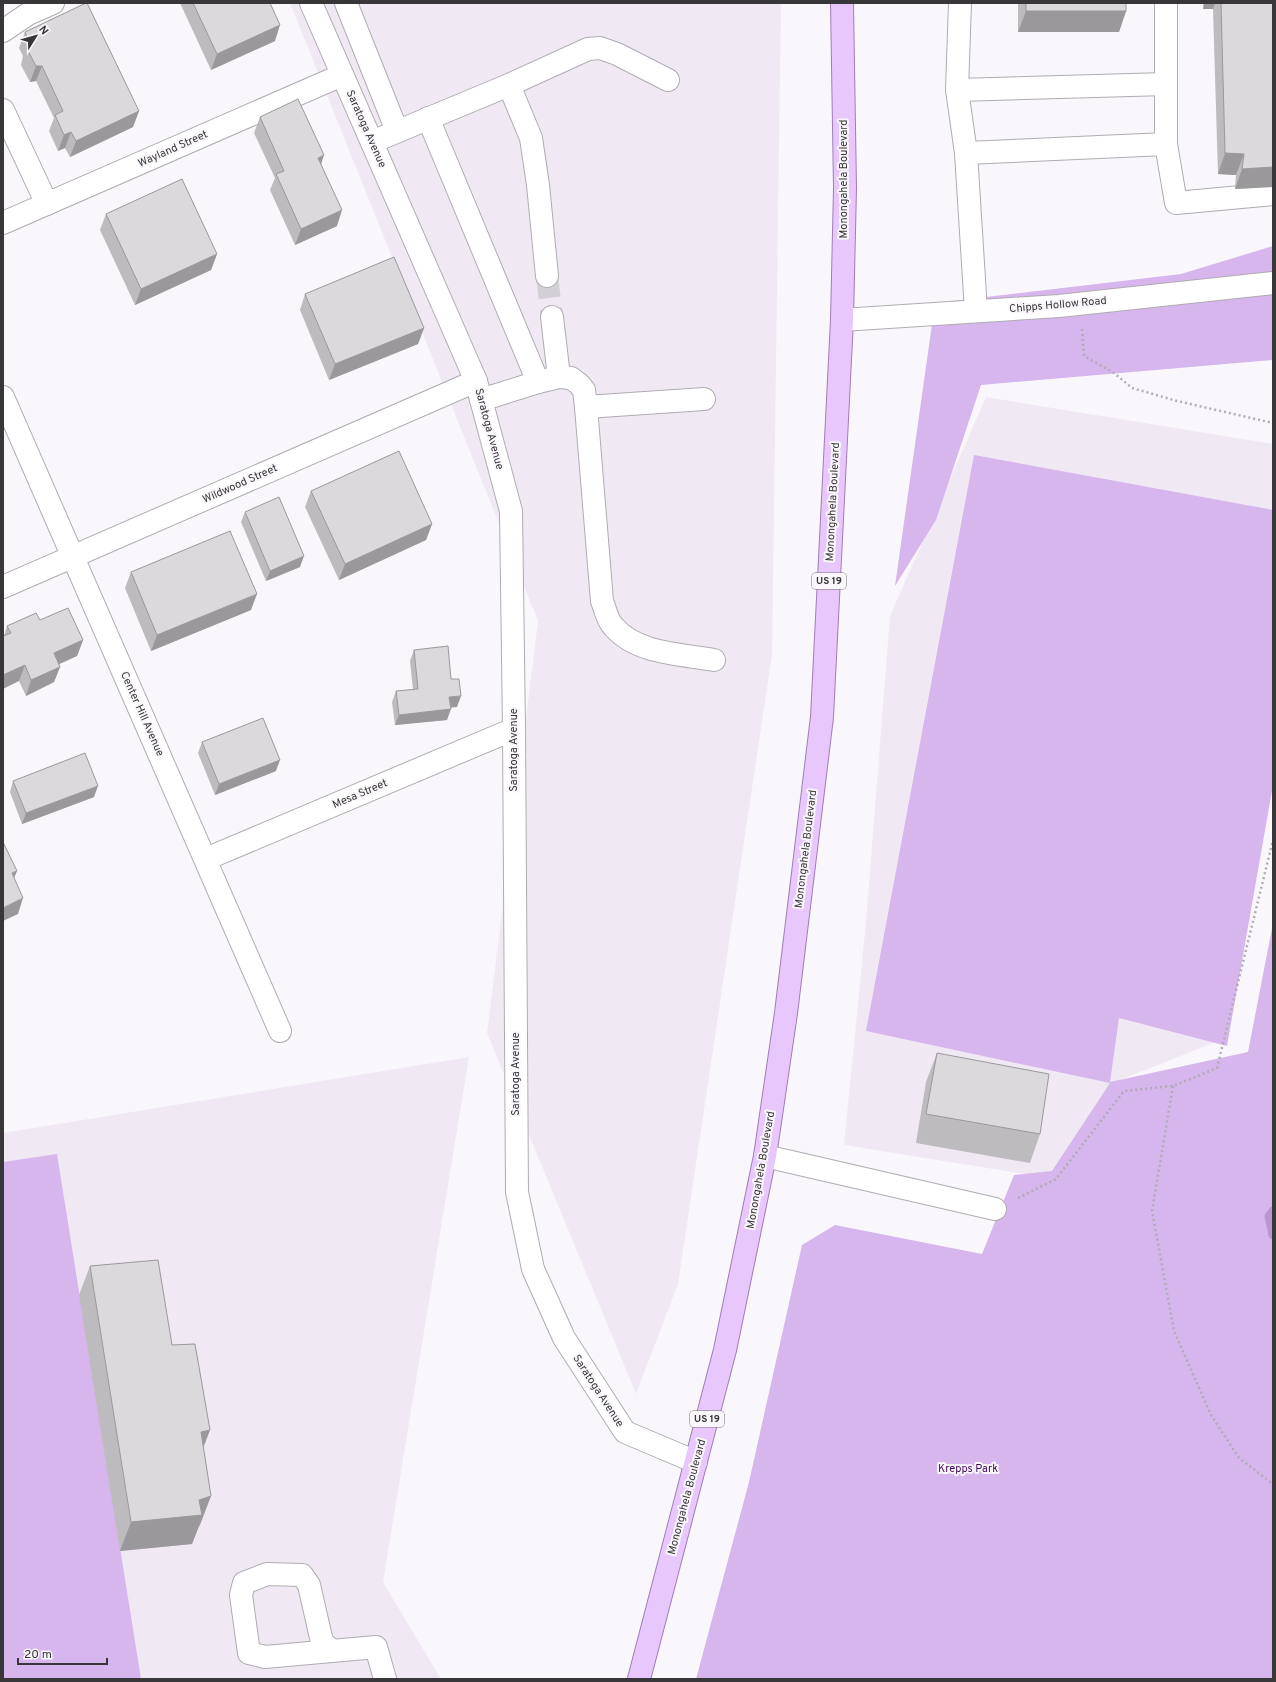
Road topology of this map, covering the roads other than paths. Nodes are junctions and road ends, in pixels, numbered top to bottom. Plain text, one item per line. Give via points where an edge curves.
1 (53, 3) edge
2 (311, 3) edge
3 (346, 3) edge
4 (842, 3) edge
5 (960, 3) edge
6 (1166, 3) edge
7 (3, 31) edge
8 (342, 75) junction
9 (668, 80) dead end
10 (1166, 84) junction
11 (509, 85) junction
12 (956, 90) junction
13 (3, 110) edge
14 (428, 118) junction
15 (396, 131) junction
16 (372, 142) junction
17 (1166, 144) junction
18 (966, 152) junction
19 (1273, 194) edge
20 (47, 204) junction
21 (3, 223) edge
22 (547, 276) tunnel mouth
23 (1273, 283) edge
24 (976, 311) junction
25 (552, 317) tunnel mouth
26 (842, 320) junction
27 (548, 379) junction
28 (479, 391) junction
29 (3, 398) edge
30 (704, 399) dead end
31 (586, 407) junction
32 (73, 557) junction
33 (3, 587) edge
34 (714, 660) dead end
35 (514, 729) junction
36 (206, 859) junction
37 (280, 1031) dead end
38 (765, 1156) junction
39 (996, 1209) road end
40 (696, 1462) junction
41 (332, 1651) junction
42 (385, 1679) edge
43 (639, 1679) edge

1 - 7 street via 28,14
2 - 8 street, Saratoga Avenue
3 - 15 street
4 - 26 main road, Monongahela Boulevard / US 19 via 845,188
5 - 12 street
6 - 10 street
8 - 16 street, Saratoga Avenue
8 - 20 street, Wayland Street
9 - 11 street via 600,48 588,49
10 - 12 street
10 - 17 street
11 - 14 street
11 - 22 street via 531,138
12 - 18 street
13 - 20 street
14 - 15 street
14 - 27 street
15 - 16 street
16 - 28 street, Saratoga Avenue
17 - 18 street
17 - 19 street via 1176,203
18 - 24 street
20 - 21 street, Wayland Street
23 - 24 street, Chipps Hollow Road via 1079,304
24 - 26 street, Chipps Hollow Road
25 - 27 street
26 - 38 main road, Monongahela Boulevard / US 19 via 822,717 786,1013
27 - 28 street, Wildwood Street
27 - 31 street via 571,378 580,384 584,390
28 - 32 street, Wildwood Street
28 - 35 street, Saratoga Avenue via 511,511
29 - 32 street, Center Hill Avenue
30 - 31 street
31 - 34 street via 602,601 612,626 628,639 648,648
32 - 33 street, Wildwood Street
32 - 36 street, Center Hill Avenue
35 - 36 street, Mesa Street
35 - 40 street, Saratoga Avenue via 517,1192 533,1269 564,1338 625,1432
36 - 37 street, Center Hill Avenue
38 - 39 street
38 - 40 main road, Monongahela Boulevard / US 19 via 726,1350
40 - 43 main road, Monongahela Boulevard / US 19
41 - 41 street via 322,1642 309,1585 302,1575 267,1574 244,1583 241,1595 249,1653 265,1657
41 - 42 street via 376,1648

